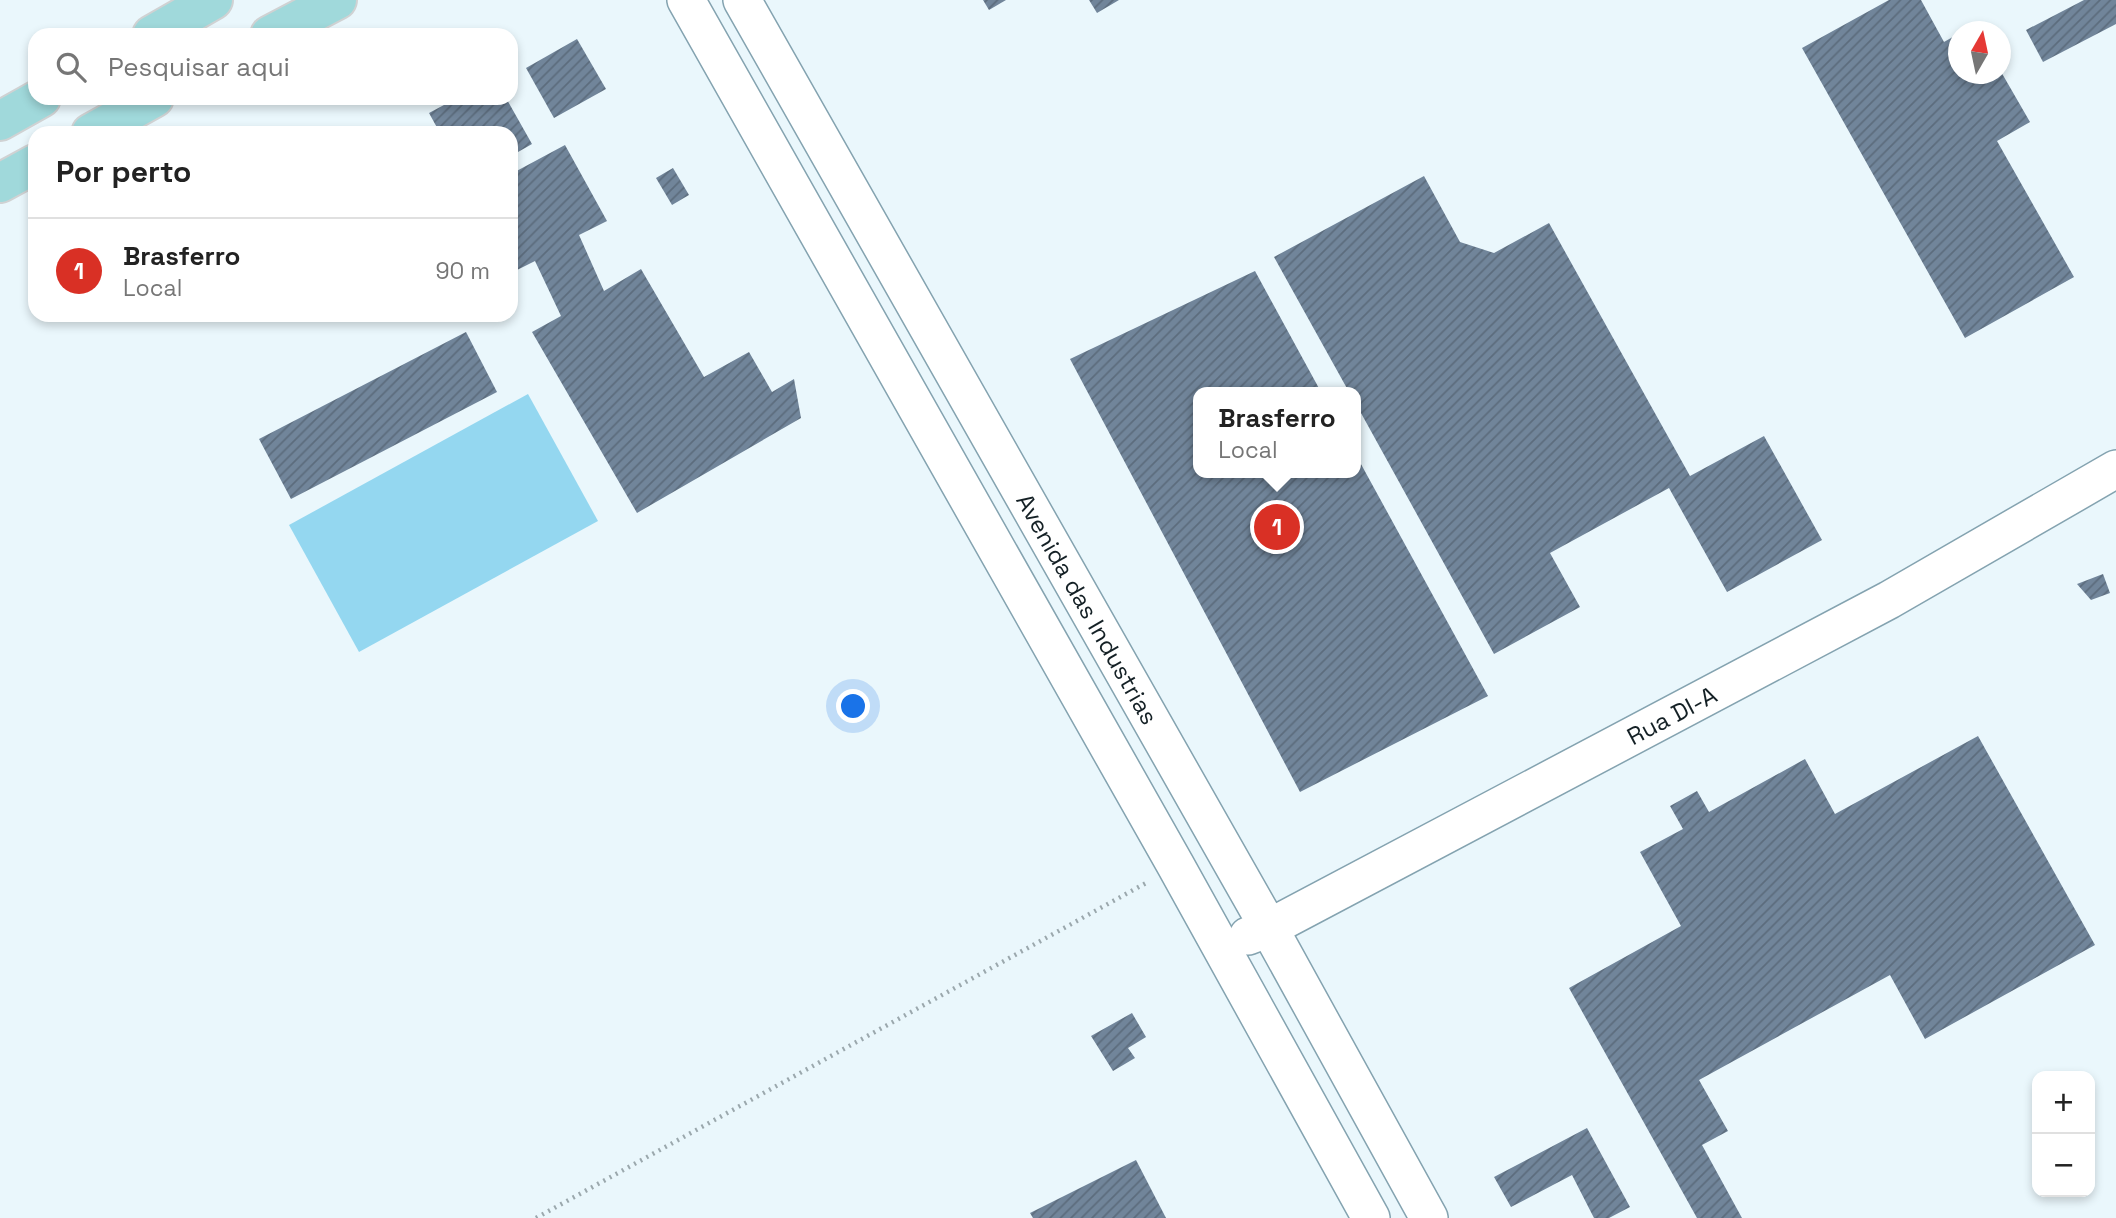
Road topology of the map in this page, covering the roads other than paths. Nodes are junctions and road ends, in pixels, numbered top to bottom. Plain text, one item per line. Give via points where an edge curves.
1 (213, 0) edge
2 (337, 0) edge
3 (686, 0) edge
4 (742, 0) edge
5 (164, 28) edge
6 (283, 28) edge
7 (29, 105) edge
8 (141, 105) edge
9 (0, 121) edge
10 (104, 126) edge
11 (28, 168) edge
12 (1, 181) edge
13 (963, 388) junction
14 (915, 405) junction
15 (2116, 469) edge
16 (1269, 928) junction
17 (1220, 945) junction
18 (1371, 1218) edge
19 (1429, 1218) edge

1 - 5 main road
2 - 6 main road
3 - 14 street, Avenida das Industrias
4 - 13 street, Avenida das Industrias
7 - 9 main road
8 - 10 main road
11 - 12 main road
13 - 14 street
13 - 16 street, Avenida das Industrias
14 - 17 street, Avenida das Industrias
15 - 16 street, Rua DI-A via 1889,600
16 - 17 street, Rua DI-A
16 - 19 street, Avenida das Industrias
17 - 18 street, Avenida das Industrias

